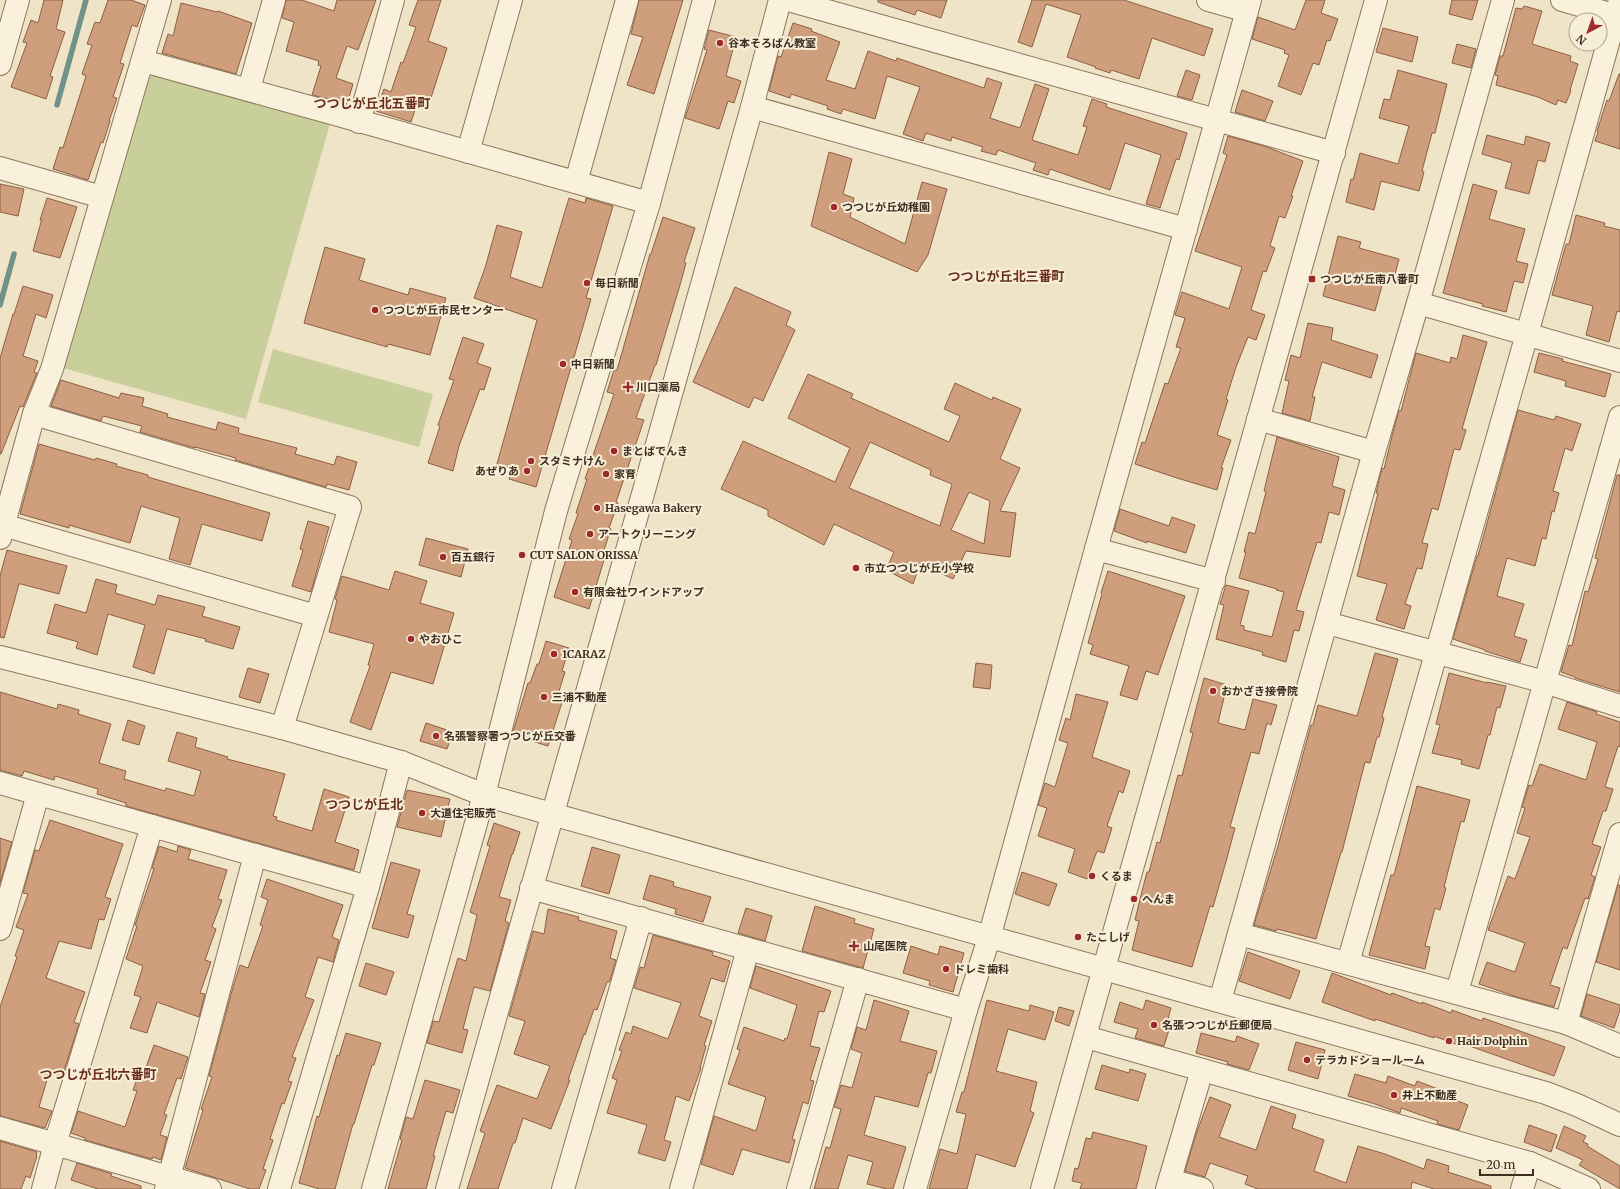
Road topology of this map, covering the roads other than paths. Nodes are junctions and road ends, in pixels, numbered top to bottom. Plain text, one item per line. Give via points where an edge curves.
1 (18, 0) edge
2 (160, 0) edge
3 (274, 0) edge
4 (394, 0) edge
5 (511, 0) edge
6 (628, 0) edge
7 (704, 0) edge
8 (780, 0) edge
9 (788, 0) edge
10 (1208, 0) edge
11 (1376, 0) edge
12 (1503, 0) edge
13 (1562, 0) edge
14 (1248, 5) edge
15 (1618, 11) edge
16 (5, 28) edge
17 (143, 61) junction
18 (0, 64) edge
19 (249, 89) junction
20 (752, 107) junction
21 (1217, 120) junction
22 (359, 122) junction
23 (468, 152) junction
24 (1334, 153) junction
25 (0, 168) edge
26 (576, 182) junction
27 (102, 197) junction
28 (649, 203) junction
29 (1186, 229) junction
30 (1418, 303) junction
31 (1527, 334) junction
32 (1620, 360) edge
33 (34, 414) junction
34 (1620, 417) edge
35 (1258, 419) junction
36 (1374, 452) junction
37 (1, 532) edge
38 (1096, 549) junction
39 (1214, 581) junction
40 (316, 616) junction
41 (1327, 623) junction
42 (1436, 651) junction
43 (0, 657) edge
44 (1545, 682) junction
45 (1620, 706) edge
46 (282, 728) junction
47 (401, 762) junction
48 (0, 783) edge
49 (38, 794) junction
50 (484, 795) junction
51 (551, 814) junction
52 (152, 826) junction
53 (1620, 834) edge
54 (255, 855) junction
55 (368, 887) junction
56 (531, 888) junction
57 (641, 918) junction
58 (0, 929) edge
59 (1239, 934) junction
60 (989, 938) junction
61 (748, 949) junction
62 (1348, 963) junction
63 (1104, 968) junction
64 (858, 980) junction
65 (1457, 992) junction
66 (1220, 1002) junction
67 (966, 1010) junction
68 (1566, 1023) junction
69 (1086, 1037) junction
70 (1620, 1046) edge
71 (1202, 1070) junction
72 (1620, 1125) edge
73 (0, 1128) edge
74 (55, 1144) junction
75 (1530, 1164) junction
76 (167, 1183) edge
77 (1169, 1185) edge
78 (43, 1189) edge
79 (210, 1189) edge
80 (279, 1189) edge
81 (373, 1189) edge
82 (447, 1189) edge
83 (563, 1189) edge
84 (681, 1189) edge
85 (798, 1189) edge
86 (915, 1189) edge
87 (1042, 1189) edge
88 (1202, 1189) edge
89 (1522, 1189) edge
90 (1589, 1189) edge

1 - 16 street
2 - 17 street
3 - 19 street
4 - 22 street
5 - 23 street
6 - 26 street
7 - 28 street
8 - 20 street
9 - 21 street
10 - 14 street
11 - 24 street
12 - 30 street
13 - 15 street
14 - 21 street
15 - 31 street
16 - 18 street
17 - 19 street via 163,71
17 - 27 street
19 - 22 street
20 - 29 street
20 - 51 street
21 - 24 street
21 - 29 street
22 - 23 street
23 - 26 street
24 - 35 street
25 - 27 street
26 - 28 street
27 - 33 street via 52,369
28 - 50 street via 556,511
29 - 38 street
30 - 31 street
30 - 36 street
31 - 32 street
31 - 42 street
33 - 37 street
33 - 40 street via 350,508
34 - 44 street
35 - 36 street
35 - 39 street
36 - 41 street
37 - 40 street
38 - 39 street
38 - 60 street
39 - 63 street
40 - 46 street
41 - 42 street
41 - 59 street
42 - 44 street
42 - 62 street
43 - 46 street
44 - 45 street
44 - 65 street
46 - 47 street
47 - 50 street
47 - 55 street
48 - 49 street
49 - 52 street
49 - 58 street
50 - 51 street
50 - 81 street
51 - 56 street
51 - 60 street
52 - 54 street
52 - 74 street
53 - 68 street
54 - 55 street
54 - 76 street
55 - 80 street
56 - 57 street
56 - 82 street
57 - 61 street
57 - 83 street
59 - 62 street
59 - 66 street
60 - 63 street
60 - 67 street
61 - 64 street
61 - 84 street
62 - 65 street
63 - 66 street
63 - 69 street
64 - 67 street
64 - 85 street
65 - 68 street
66 - 72 street via 1546,1093
67 - 86 street
68 - 70 street
69 - 71 street
69 - 87 street
71 - 75 street
71 - 77 street
73 - 74 street
74 - 76 street
74 - 78 street
75 - 89 street
75 - 90 street
76 - 79 street
77 - 88 street

